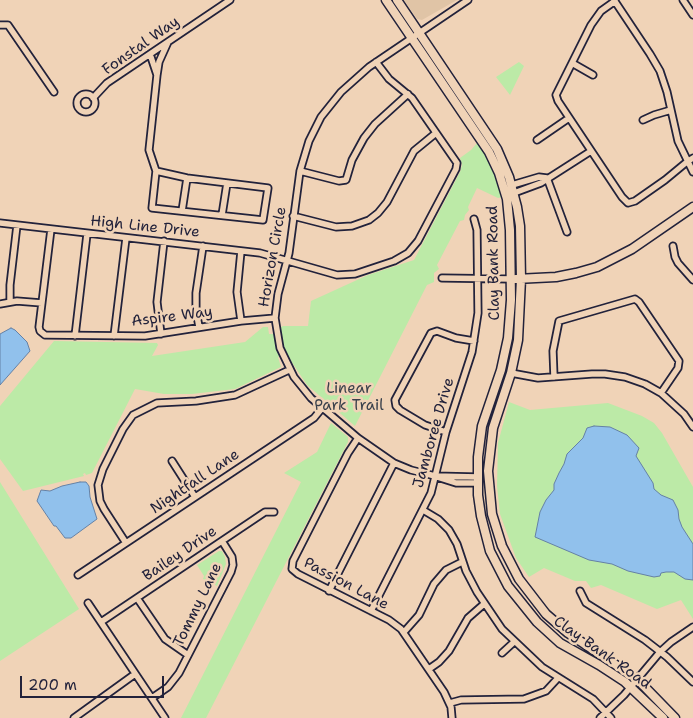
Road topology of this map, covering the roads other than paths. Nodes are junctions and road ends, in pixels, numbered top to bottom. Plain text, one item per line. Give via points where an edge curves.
1 (230, 0) edge
2 (386, 0) edge
3 (397, 0) edge
4 (468, 0) edge
5 (615, 0) edge
6 (683, 0) edge
7 (693, 15) edge
8 (0, 25) edge
9 (419, 33) junction
10 (412, 38) junction
11 (169, 41) junction
12 (150, 54) junction
13 (376, 62) junction
14 (572, 63) junction
15 (593, 75) dead end
16 (157, 76) junction
17 (54, 92) dead end
18 (408, 94) junction
19 (93, 98) dead end
20 (671, 110) junction
21 (570, 118) junction
22 (643, 120) dead end
23 (436, 133) junction
24 (536, 140) dead end
25 (591, 151) junction
26 (691, 161) edge
27 (156, 171) junction
28 (300, 172) junction
29 (693, 172) edge
30 (187, 178) junction
31 (547, 178) junction
32 (227, 183) junction
33 (513, 189) junction
34 (693, 207) edge
35 (182, 211) junction
36 (222, 216) junction
37 (293, 216) junction
38 (474, 219) dead end
39 (0, 223) edge
40 (17, 225) junction
41 (51, 229) junction
42 (567, 232) dead end
43 (87, 234) junction
44 (126, 238) junction
45 (164, 241) junction
46 (203, 246) junction
47 (673, 246) dead end
48 (241, 251) junction
49 (287, 260) junction
50 (442, 278) dead end
51 (478, 279) junction
52 (511, 279) junction
53 (521, 279) junction
54 (693, 280) edge
55 (10, 301) junction
56 (42, 303) junction
57 (0, 304) edge
58 (275, 318) junction
59 (241, 321) junction
60 (199, 328) junction
61 (161, 334) junction
62 (75, 336) junction
63 (114, 336) junction
64 (474, 341) junction
65 (289, 370) junction
66 (511, 373) junction
67 (554, 377) junction
68 (661, 393) junction
69 (323, 408) junction
70 (693, 427) edge
71 (446, 432) junction
72 (358, 438) junction
73 (172, 461) dead end
74 (394, 463) junction
75 (435, 476) junction
76 (478, 480) junction
77 (195, 497) junction
78 (423, 510) junction
79 (274, 512) dead end
80 (222, 541) junction
81 (126, 543) junction
82 (462, 562) junction
83 (78, 575) dead end
84 (329, 591) junction
85 (580, 591) dead end
86 (137, 598) junction
87 (88, 603) dead end
88 (484, 604) junction
89 (371, 611) junction
90 (100, 622) junction
91 (693, 626) edge
92 (404, 632) junction
93 (514, 642) junction
94 (660, 652) junction
95 (502, 653) dead end
96 (188, 655) junction
97 (429, 668) junction
98 (135, 674) junction
99 (558, 678) junction
100 (637, 680) junction
101 (693, 682) edge
102 (630, 687) junction
103 (152, 698) junction
104 (450, 703) junction
105 (607, 713) junction
106 (74, 718) edge
107 (165, 718) edge
108 (452, 718) edge
109 (600, 718) edge
110 (611, 718) edge
111 (663, 718) edge
112 (675, 718) edge

1 - 11 street, Fonstal Way
2 - 10 street, Clay Bank Road
3 - 9 street, Clay Bank Road
4 - 9 street, Horizon Circle
5 - 14 street via 593,21
5 - 20 street via 656,62
6 - 7 street
8 - 17 street via 8,26
9 - 10 street, Horizon Circle
9 - 33 street, Clay Bank Road via 491,140
10 - 13 street, Horizon Circle
10 - 52 street, Clay Bank Road via 489,152 499,173 509,208
11 - 12 street, Fonstal Way
11 - 16 street via 159,62
12 - 16 street
12 - 19 street, Fonstal Way via 107,83
13 - 18 street via 389,79
13 - 28 street, Horizon Circle via 348,84 327,108 312,133
14 - 15 street
14 - 21 street via 556,95
16 - 27 street via 149,150
18 - 23 street
18 - 28 street via 364,138 346,180 341,182
20 - 22 street
20 - 26 street via 678,141
21 - 24 street
21 - 25 street
23 - 37 street via 414,151 387,202 369,220 336,227
23 - 49 street, High Line Drive via 456,161 456,166 418,241 408,253 390,263 346,275
25 - 26 street via 628,203
25 - 31 street
26 - 29 street
27 - 30 street
27 - 35 street via 152,208
28 - 37 street, Horizon Circle
30 - 32 street
30 - 35 street
31 - 33 street via 541,183
31 - 42 street
32 - 36 street
32 - 36 street via 268,188 263,220
33 - 53 street, Clay Bank Road via 520,226
34 - 53 street via 632,249 597,267 566,276
35 - 36 street
37 - 49 street, Horizon Circle
38 - 51 street, Jamboree Drive
39 - 40 street, High Line Drive
40 - 41 street, High Line Drive
40 - 55 street
41 - 43 street, High Line Drive
41 - 56 street
43 - 44 street, High Line Drive
43 - 62 street
44 - 45 street, High Line Drive
44 - 63 street
45 - 46 street, High Line Drive
45 - 61 street via 157,302
46 - 48 street, High Line Drive
46 - 60 street via 196,293
47 - 54 street via 678,263
48 - 49 street, High Line Drive
48 - 59 street via 237,292
49 - 58 street, Horizon Circle
50 - 51 street
51 - 52 street
51 - 64 street, Jamboree Drive
52 - 53 street
52 - 76 street, Clay Bank Road via 508,338 482,426
53 - 66 street, Clay Bank Road via 518,340
55 - 56 street
55 - 57 street
56 - 62 street, Aspire Way via 39,327 42,333
58 - 59 street, Aspire Way
58 - 65 street, Horizon Circle via 282,356
59 - 60 street, Aspire Way
60 - 61 street, Aspire Way
61 - 63 street, Aspire Way
62 - 63 street, Aspire Way
64 - 71 street, Jamboree Drive
64 - 71 street via 437,331 431,333 395,400 397,408 425,425
65 - 69 street, Horizon Circle via 303,390
65 - 81 street via 235,395 157,403 133,415 123,429 98,485 100,501
66 - 67 street
66 - 100 street, Clay Bank Road via 493,428 488,471 492,514 502,546 519,579 546,614
67 - 68 street via 616,375
67 - 68 street via 553,351 560,321 635,299 678,361 678,368
68 - 70 street
69 - 72 street, Horizon Circle
69 - 77 street, Nightfall Lane via 314,418
71 - 75 street, Jamboree Drive
72 - 74 street, Horizon Circle
72 - 84 street, Passion Lane via 291,565 296,573
73 - 77 street
74 - 75 street, Horizon Circle
74 - 84 street
75 - 76 street, Horizon Circle
75 - 78 street, Jamboree Drive
76 - 102 street, Clay Bank Road via 481,516 490,551 517,599 560,643
77 - 81 street, Nightfall Lane
78 - 82 street via 449,530
78 - 89 street, Jamboree Drive
79 - 80 street, Bailey Drive via 265,512
80 - 86 street, Bailey Drive
80 - 96 street, Tommy Lane via 232,557 232,569
81 - 83 street, Nightfall Lane
82 - 88 street
82 - 92 street via 446,570 434,584 419,615
84 - 89 street, Passion Lane
85 - 94 street via 591,607 635,632
86 - 90 street, Bailey Drive
86 - 96 street via 165,639
87 - 90 street
88 - 93 street
88 - 97 street via 468,618 449,651
89 - 92 street, Passion Lane
90 - 98 street
91 - 94 street
92 - 97 street, Passion Lane
93 - 95 street
93 - 99 street
94 - 100 street
94 - 101 street
96 - 103 street, Tommy Lane via 171,684
97 - 104 street, Passion Lane
98 - 103 street
98 - 106 street
99 - 104 street via 546,691 524,700 461,700
99 - 105 street via 594,700
100 - 102 street
100 - 112 street, Clay Bank Road
102 - 105 street
102 - 111 street, Clay Bank Road
103 - 107 street
104 - 108 street, Passion Lane
105 - 109 street
105 - 110 street

